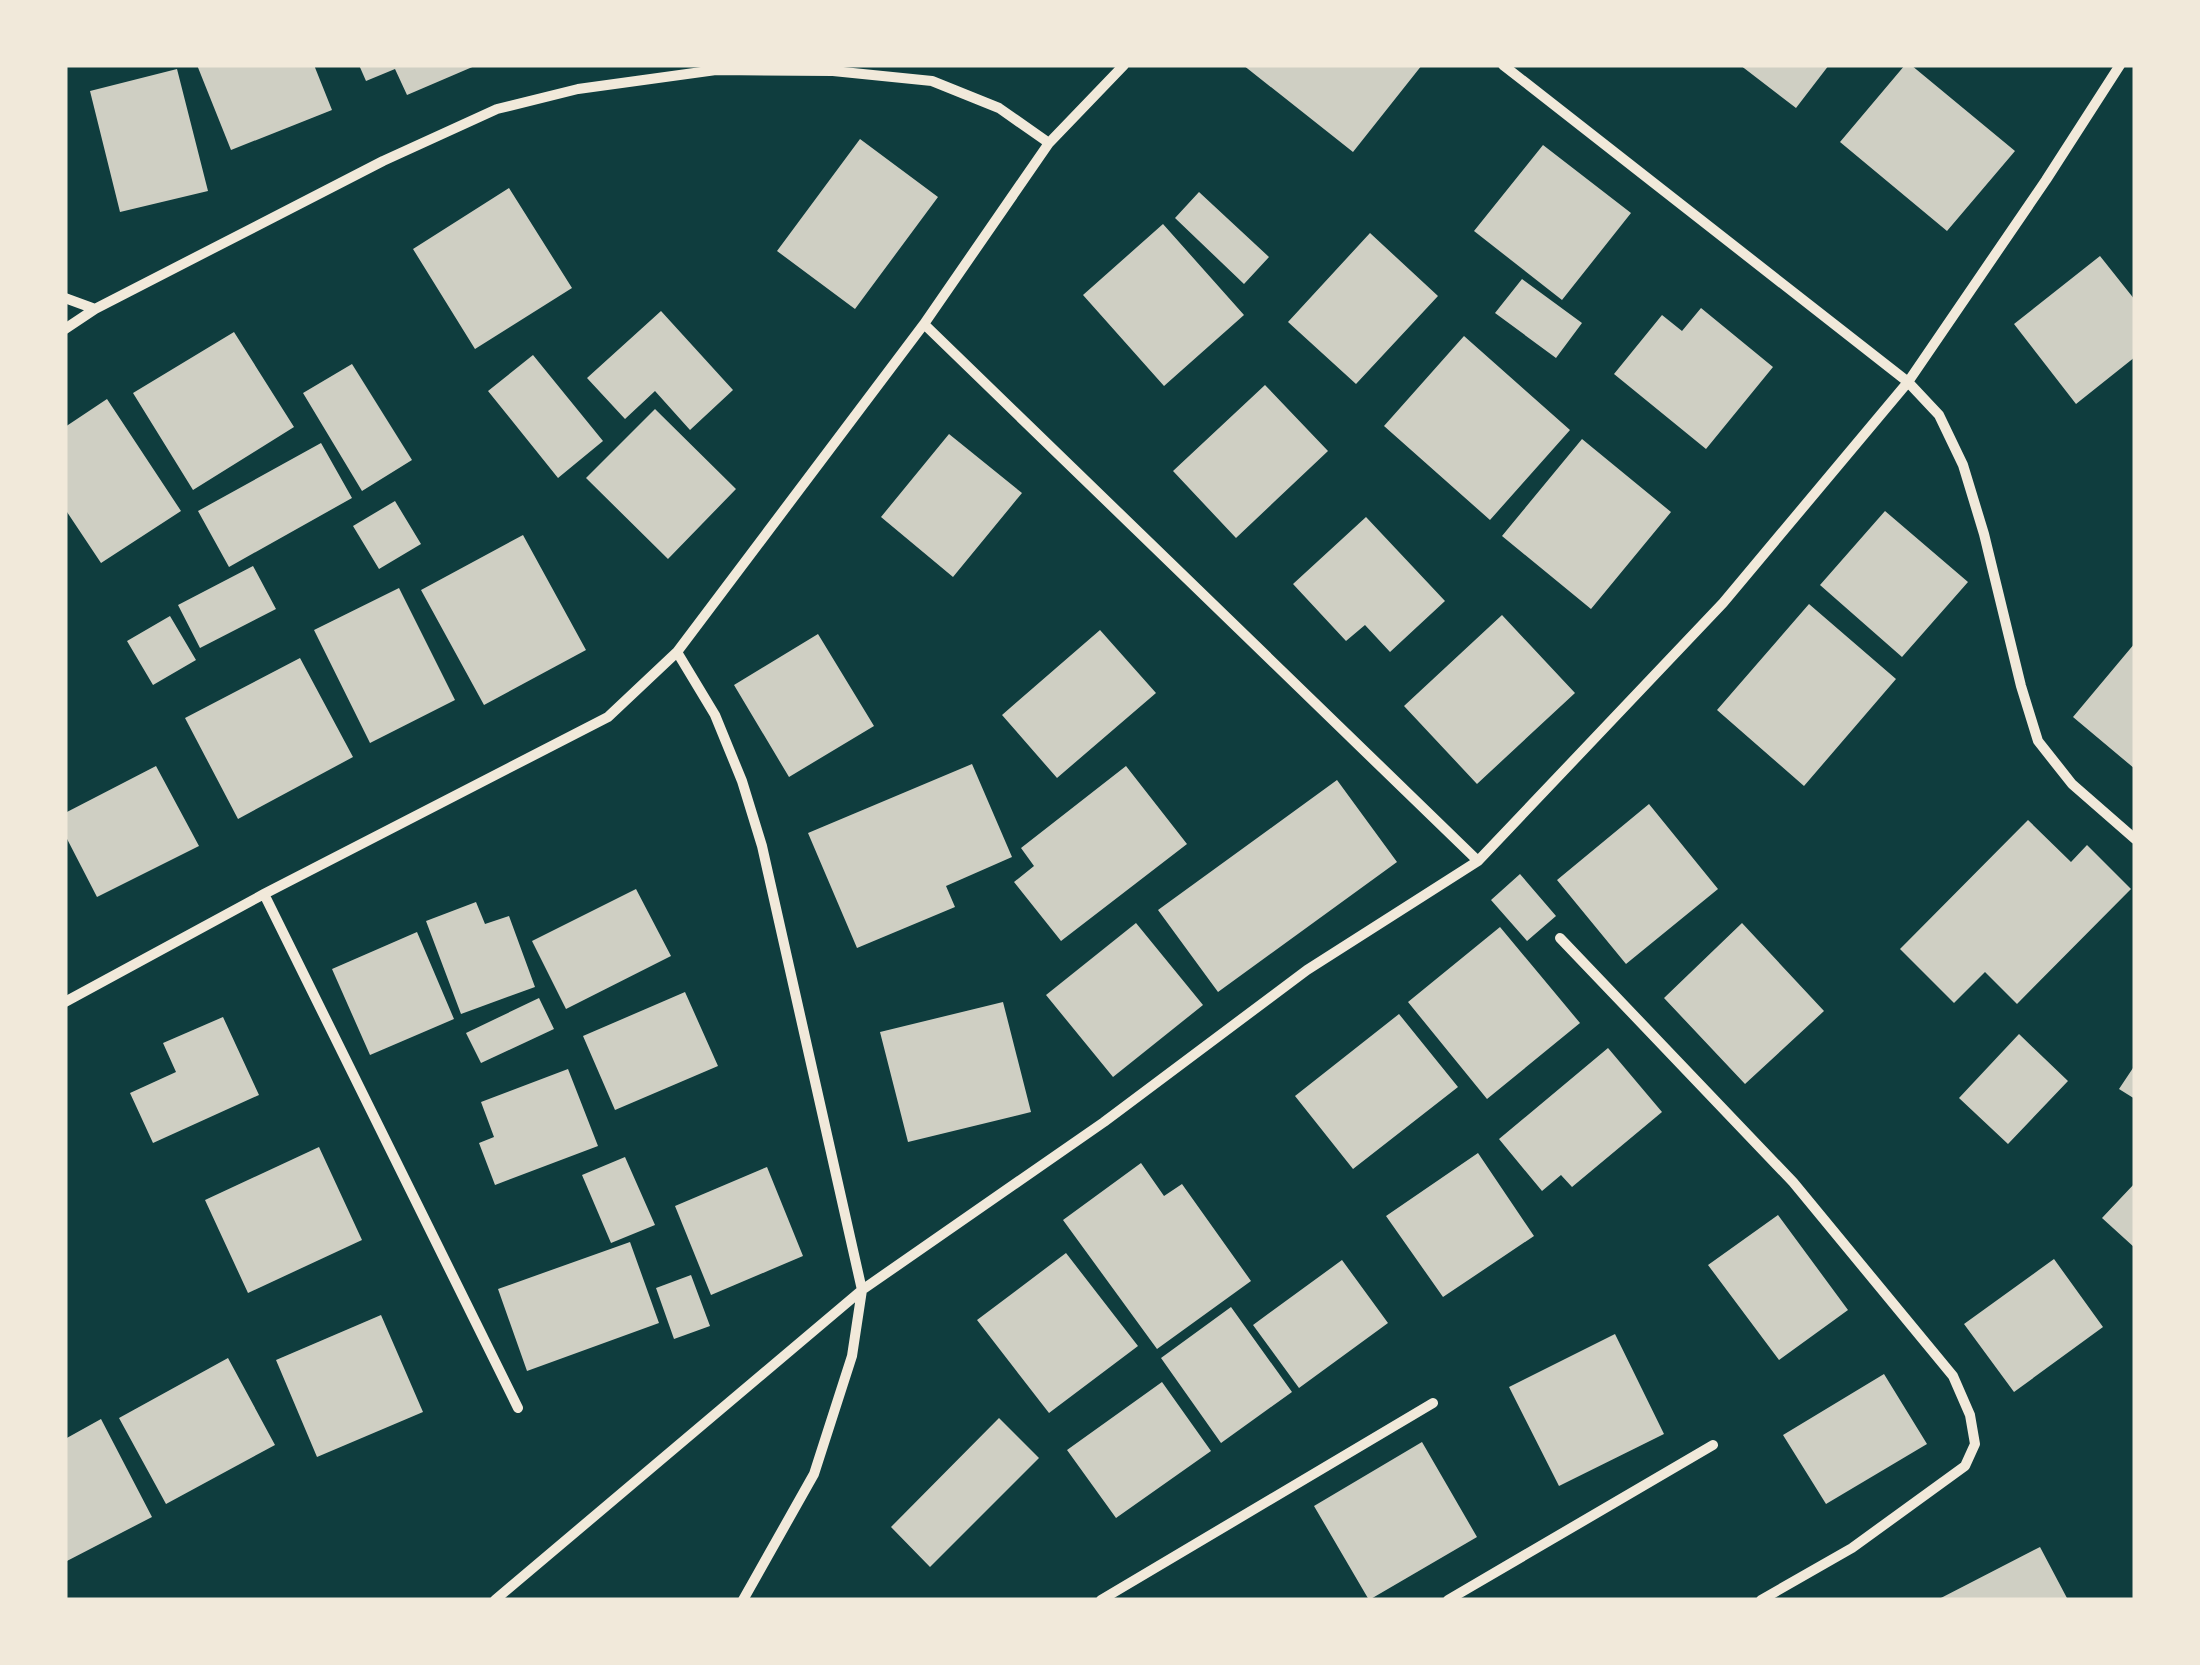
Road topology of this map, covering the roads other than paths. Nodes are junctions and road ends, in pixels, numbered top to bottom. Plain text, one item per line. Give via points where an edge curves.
1 (1124, 65) edge
2 (1503, 65) edge
3 (2120, 65) edge
4 (1049, 142) junction
5 (65, 298) edge
6 (95, 310) junction
7 (924, 324) junction
8 (65, 329) edge
9 (1908, 382) junction
10 (677, 652) junction
11 (2135, 840) edge
12 (1478, 861) junction
13 (264, 894) junction
14 (1560, 938) dead end
15 (65, 1002) edge
16 (862, 1290) junction
17 (1434, 1403) dead end
18 (518, 1408) dead end
19 (1713, 1445) dead end
20 (495, 1600) edge
21 (743, 1600) edge
22 (1101, 1600) edge
23 (1448, 1600) edge
24 (1761, 1600) edge

1 - 4 street
2 - 9 street
3 - 9 street
4 - 6 street via 999,108 932,80 716,70 578,89 497,109
4 - 7 street
5 - 6 street
6 - 8 street
7 - 10 street
7 - 12 street
9 - 11 street via 1939,415 1963,466 2038,741 2072,784
9 - 12 street via 1723,603
10 - 13 street via 608,717
10 - 16 street via 715,715 762,846
12 - 16 street via 1307,970
13 - 15 street
13 - 18 street
14 - 24 street via 1793,1182 1953,1376 1970,1415 1976,1444 1965,1466 1852,1548
16 - 20 street
16 - 21 street via 852,1356 814,1474
17 - 22 street
19 - 23 street

